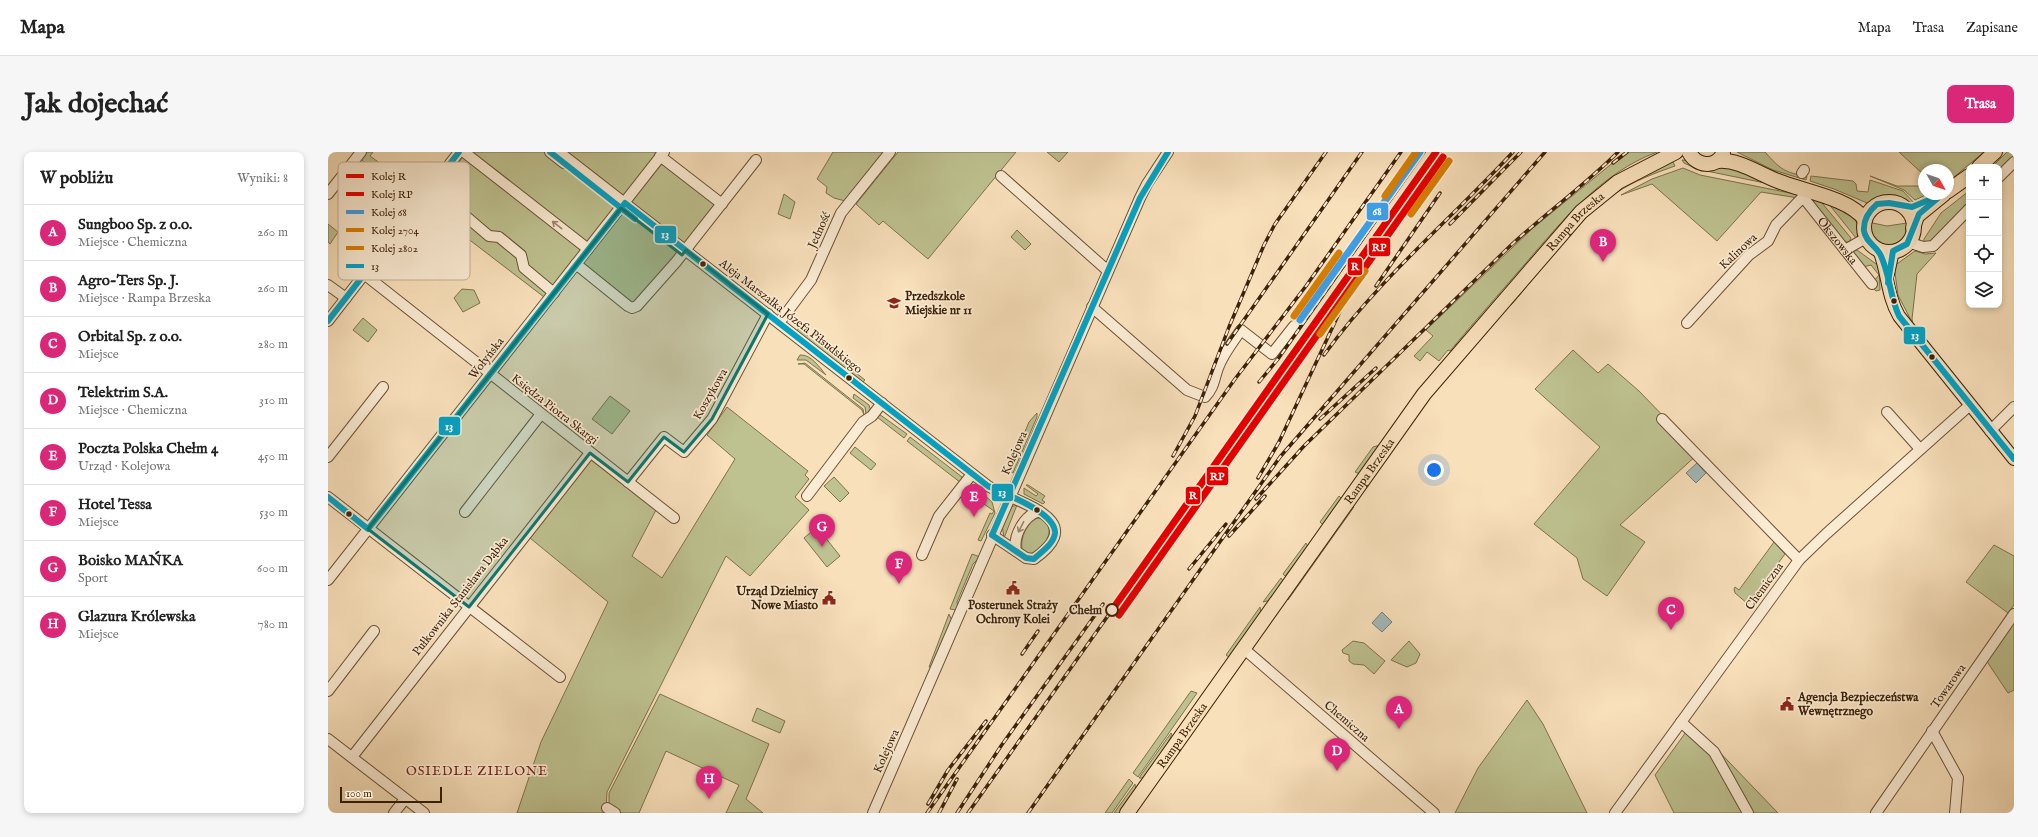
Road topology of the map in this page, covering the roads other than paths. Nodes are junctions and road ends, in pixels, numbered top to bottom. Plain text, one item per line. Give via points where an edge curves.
1 (361, 152) edge
2 (459, 152) edge
3 (464, 152) edge
4 (550, 152) edge
5 (559, 152) edge
6 (890, 152) edge
7 (1168, 152) edge
8 (1676, 152) edge
9 (1732, 152) edge
10 (1994, 152) edge
11 (662, 154) edge
12 (1690, 155) edge
13 (1721, 156) edge
14 (756, 160) dead end
15 (353, 162) edge
16 (451, 162) edge
17 (2014, 162) edge
18 (1650, 164) junction
19 (1982, 164) edge
20 (2002, 174) edge
21 (1001, 176) dead end
22 (1966, 178) edge
23 (338, 181) edge
24 (1954, 187) edge
25 (328, 194) edge
26 (1803, 197) joint
27 (1929, 200) edge
28 (1936, 200) edge
29 (722, 204) junction
30 (623, 205) junction
31 (1901, 206) junction
32 (1874, 207) junction
33 (1966, 212) edge
34 (470, 220) edge
35 (1865, 220) junction
36 (1866, 238) junction
37 (1913, 238) junction
38 (588, 249) junction
39 (1845, 250) junction
40 (1879, 250) junction
41 (1893, 251) junction
42 (684, 253) junction
43 (576, 264) junction
44 (1108, 271) junction
45 (360, 280) edge
46 (372, 280) edge
47 (1888, 280) junction
48 (1872, 284) dead end
49 (328, 285) edge
50 (554, 293) junction
51 (346, 298) junction
52 (1092, 307) junction
53 (767, 317) junction
54 (328, 321) edge
55 (1687, 322) dead end
56 (779, 323) junction
57 (1294, 326) dead end
58 (490, 374) junction
59 (383, 388) dead end
60 (1970, 405) junction
61 (880, 406) junction
62 (2014, 407) edge
63 (1887, 412) dead end
64 (541, 414) junction
65 (1662, 419) dead end
66 (1990, 431) junction
67 (1920, 449) junction
68 (590, 453) junction
69 (328, 457) edge
70 (2014, 460) edge
71 (971, 476) junction
72 (628, 482) junction
73 (807, 496) dead end
74 (328, 498) edge
75 (1008, 498) junction
76 (1039, 511) junction
77 (465, 512) dead end
78 (674, 518) dead end
79 (368, 529) junction
80 (992, 535) junction
81 (1016, 551) junction
82 (922, 555) dead end
83 (1799, 560) junction
84 (328, 580) edge
85 (469, 606) junction
86 (2014, 614) edge
87 (374, 631) dead end
88 (1244, 648) junction
89 (560, 677) dead end
90 (328, 691) edge
91 (1681, 722) junction
92 (1932, 730) junction
93 (328, 739) edge
94 (352, 757) junction
95 (405, 799) junction
96 (394, 813) edge
97 (424, 813) edge
98 (873, 813) edge
99 (1127, 813) edge
100 (1434, 813) edge
101 (1615, 813) edge
102 (1748, 813) edge
103 (1876, 813) edge
104 (1955, 813) edge

1 - 15 street
2 - 16 street
38 -> 3 street
4 - 30 street, Aleja Marszałka Józefa Piłsudskiego
5 - 30 street, Aleja Marszałka Józefa Piłsudskiego
6 - 56 street, Jedność via 841,213 811,280
7 - 44 street, Kolejowa via 1147,184
8 - 18 highway, Rampa Brzeska
9 - 32 highway via 1768,169 1828,189 1863,206
10 - 19 highway
11 - 29 street
11 - 30 street, Wołyńska
12 - 13 highway via 1704,164
12 - 18 highway, Rampa Brzeska
13 - 35 highway via 1780,182 1830,198 1851,208
14 - 29 street
17 - 20 street
18 - 88 highway, Rampa Brzeska via 1618,182 1581,212 1428,389
21 - 44 street
22 - 24 highway
23 - 25 street
26 - 39 street, Okszowska
26 - 55 street, Kalinowa via 1776,225 1768,241 1749,255
27 - 31 highway via 1912,207
28 - 37 highway via 1917,216
29 - 42 street
30 - 38 street, Wołyńska
30 - 42 street, Aleja Marszałka Józefa Piłsudskiego
31 - 32 highway via 1888,202
31 - 37 highway via 1908,211 1912,219
32 - 35 highway
33 - 37 street via 1933,246 1928,248
34 - 50 street via 489,236 499,237 521,254 524,268
35 - 36 highway
36 - 39 street
36 - 40 highway
37 - 41 highway via 1902,248
38 - 43 street, Wołyńska
39 - 48 street, Okszowska
40 - 41 highway
40 - 47 main road
41 - 47 main road
42 - 43 street via 637,306 632,308
42 - 53 street, Aleja Marszałka Józefa Piłsudskiego
43 - 50 street, Wołyńska
44 - 52 street, Kolejowa
45 - 51 street
46 - 58 street, Księdza Piotra Skargi
47 - 60 main road via 1892,301 1899,316
49 - 51 street
50 - 58 street, Wołyńska
51 - 54 street
52 - 57 street via 1187,390 1205,397 1214,384 1224,354 1241,330 1272,354
52 - 75 street, Kolejowa
53 - 56 street, Aleja Marszałka Józefa Piłsudskiego
53 - 61 street, Aleja Marszałka Józefa Piłsudskiego
53 - 72 street, Koszykowa via 712,419 693,442 684,452 664,437
56 - 61 street, Aleja Marszałka Józefa Piłsudskiego
58 - 64 street, Księdza Piotra Skargi
58 - 79 street, Wołyńska
59 - 69 street
60 - 66 main road
60 - 67 street, Chemiczna
61 - 71 street, Aleja Marszałka Józefa Piłsudskiego
61 - 73 street via 863,422
62 - 66 street
63 - 67 street
64 - 68 street, Księdza Piotra Skargi
64 - 77 street
65 - 83 street
66 - 70 main road
67 - 83 street, Chemiczna
68 - 72 street, Księdza Piotra Skargi
68 - 85 street, Pułkownika Stanisława Dąbka
71 - 75 street, Aleja Marszałka Józefa Piłsudskiego
71 - 82 street via 939,516
72 - 78 street, Księdza Piotra Skargi
74 - 79 street
75 - 76 street, Aleja Marszałka Józefa Piłsudskiego
75 - 80 street, Kolejowa
76 -> 81 street via 1029,515 1025,520 1015,541
76 - 81 street via 1054,523 1056,528 1051,541 1034,559 1029,559
79 - 84 street, Wołyńska
79 - 85 street
80 - 81 street
80 - 98 street, Kolejowa
83 - 91 street, Chemiczna
85 - 89 street
85 - 94 street, Pułkownika Stanisława Dąbka
86 - 92 street, Towarowa
87 - 90 street
88 - 99 highway, Rampa Brzeska
88 - 100 street, Chemiczna
91 - 101 street, Chemiczna
91 - 102 street via 1714,752
92 - 103 street, Towarowa
92 - 104 street via 1958,778
93 - 94 street
94 - 95 street
95 - 96 street
95 - 97 street

